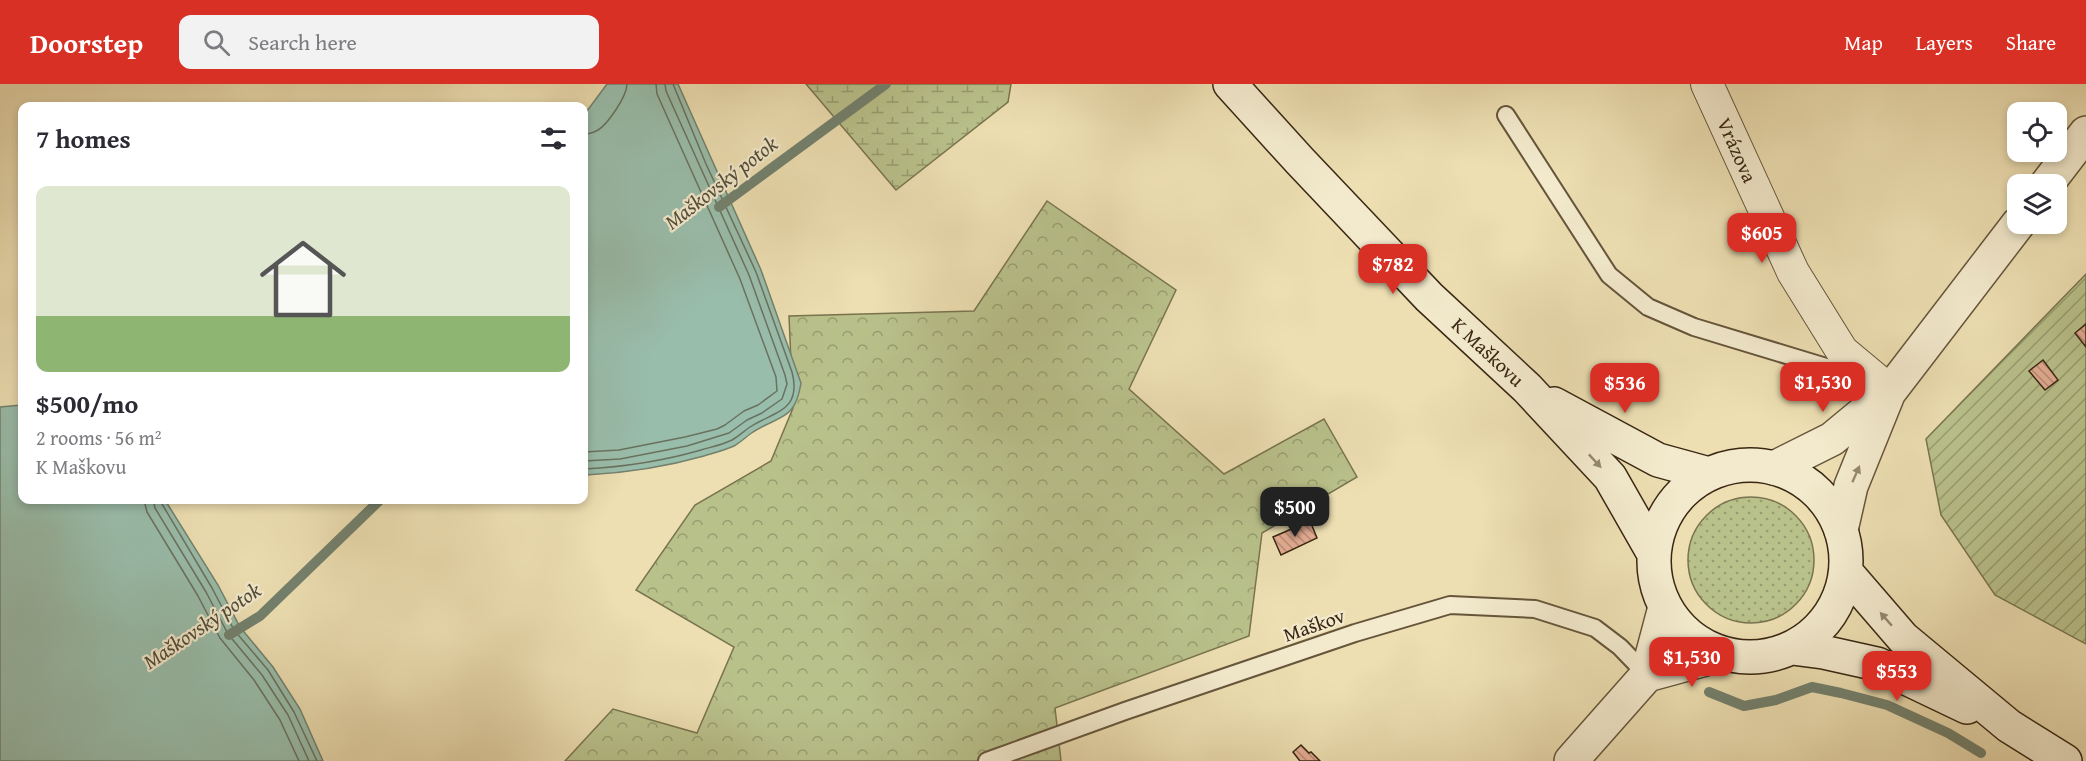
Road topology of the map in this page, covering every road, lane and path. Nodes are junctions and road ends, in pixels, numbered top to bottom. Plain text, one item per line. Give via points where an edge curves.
1 (1230, 84) edge
2 (1707, 84) edge
3 (1506, 115) dead end
4 (2086, 133) edge
5 (2055, 174) edge
6 (2010, 234) edge
7 (1527, 388) junction
8 (1890, 391) junction
9 (1774, 468) junction
10 (1709, 474) junction
11 (1841, 530) junction
12 (1654, 554) junction
13 (1846, 572) junction
14 (1665, 607) junction
15 (1792, 648) junction
16 (1724, 654) junction
17 (1647, 675) junction
18 (2009, 726) junction
19 (987, 761) edge
20 (1571, 761) edge
21 (2065, 761) edge

1 - 7 main road, K Maškovu via 1429,297
2 - 8 street, Vrázova via 1793,272 1842,351
3 - 8 lane via 1608,275 1648,307 1694,327
4 - 5 main road
6 - 8 main road
7 - 10 main road via 1658,460
7 -> 12 main road, K Maškovu via 1610,477
8 - 9 main road via 1832,439
11 -> 8 main road via 1851,486
9 - 10 main road via 1730,467
9 - 11 main road via 1803,481 1826,503
10 - 12 main road via 1688,488 1672,506 1660,529
11 - 13 main road
12 - 14 main road via 1656,581
13 - 15 main road via 1837,603 1818,630
18 -> 13 main road via 1903,638
14 - 16 main road via 1680,628 1701,644
14 - 17 main road
15 - 16 main road via 1770,656
15 - 18 main road via 1877,664
16 - 17 main road
17 - 19 lane, Maškov via 1595,628 1534,609 1450,605 1355,633
17 - 20 main road
18 - 21 main road

